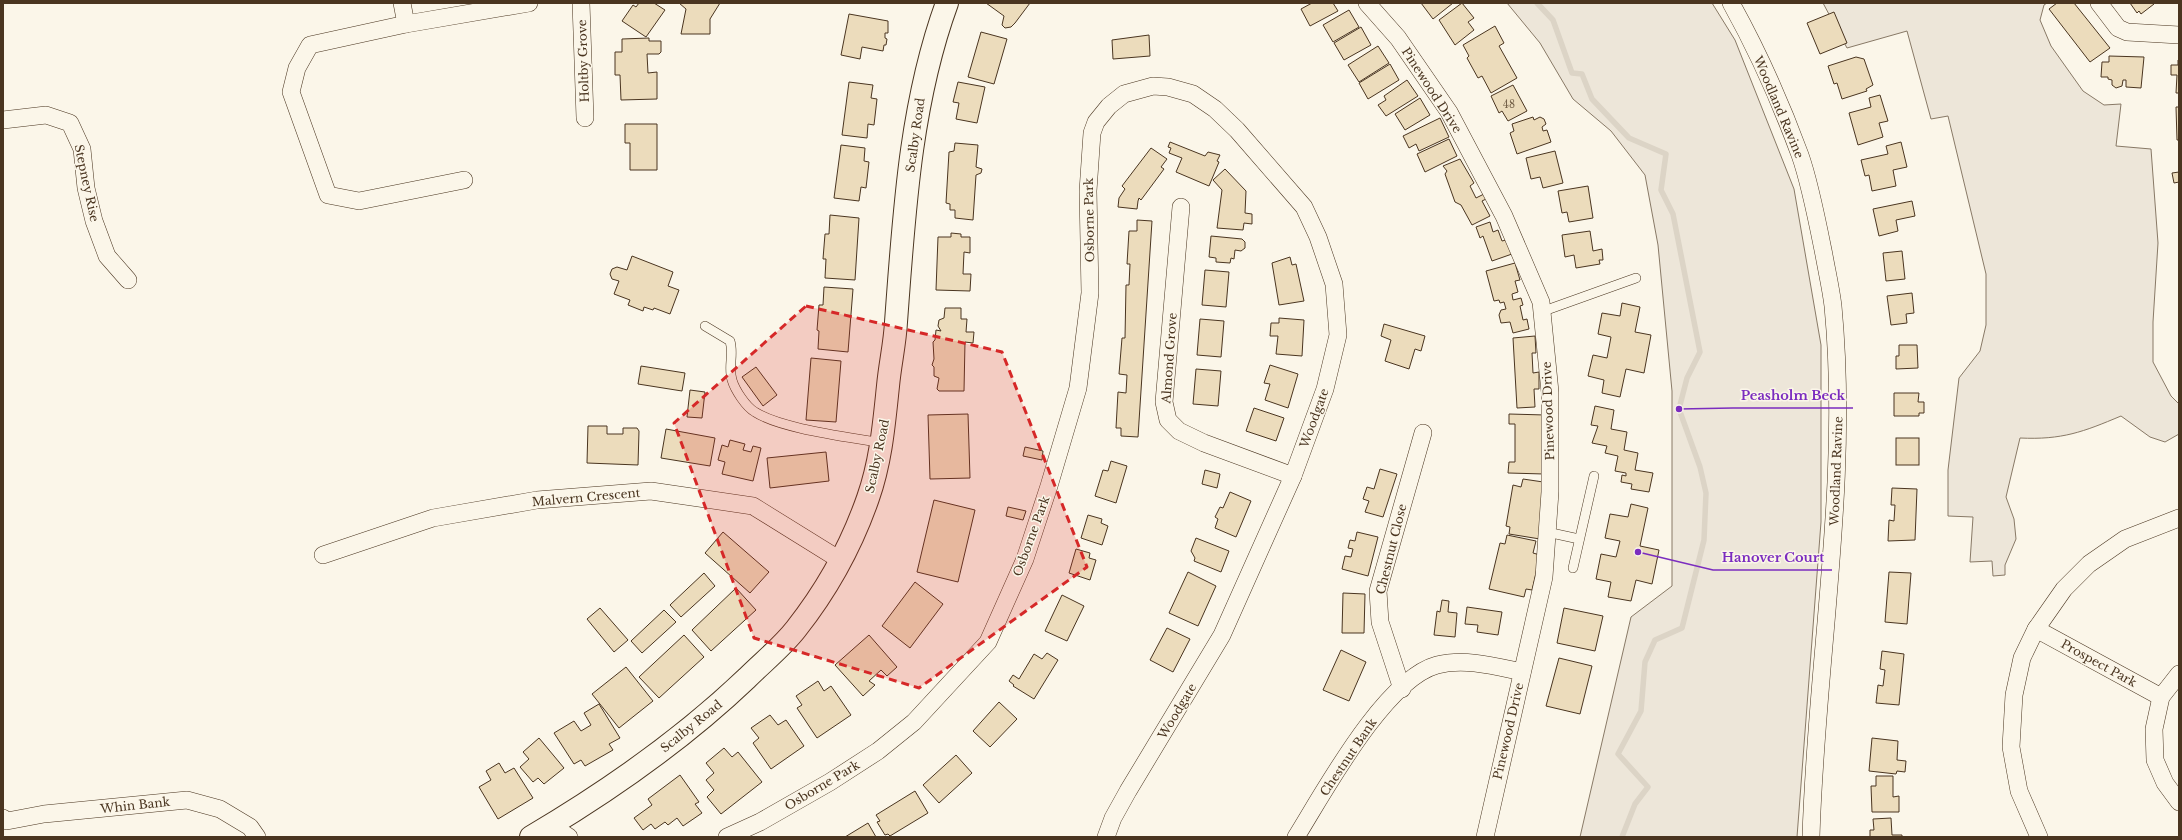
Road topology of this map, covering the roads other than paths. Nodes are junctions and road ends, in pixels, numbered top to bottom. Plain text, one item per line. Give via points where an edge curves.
1 (402, 3) edge
2 (529, 3) edge
3 (581, 3) edge
4 (942, 3) edge
5 (947, 3) edge
6 (1367, 3) edge
7 (1730, 3) edge
8 (2099, 3) edge
9 (406, 24) junction
10 (938, 26) junction
11 (2179, 35) edge
12 (1109, 106) joint
13 (586, 118) dead end
14 (3, 120) edge
15 (464, 180) dead end
16 (1181, 207) dead end
17 (1636, 278) dead end
18 (128, 280) dead end
19 (1542, 312) junction
20 (705, 326) dead end
21 (1423, 433) dead end
22 (882, 443) junction
23 (1292, 476) junction
24 (1594, 476) dead end
25 (2179, 518) edge
26 (1547, 532) junction
27 (1579, 538) junction
28 (323, 555) dead end
29 (840, 560) junction
30 (1573, 568) dead end
31 (2036, 628) junction
32 (1522, 672) junction
33 (2179, 674) edge
34 (1402, 689) junction
35 (2161, 697) junction
36 (2179, 802) edge
37 (3, 818) edge
38 (551, 825) junction
39 (258, 837) edge
40 (531, 837) edge
41 (569, 837) edge
42 (727, 837) edge
43 (1106, 837) edge
44 (1296, 837) edge
45 (1484, 837) edge
46 (1811, 837) edge
47 (2039, 837) edge

1 - 9 street
2 - 9 street
3 - 13 street, Holtby Grove
4 - 10 street
5 - 10 highway, Scalby Road
6 - 19 street, Pinewood Drive via 1398,38 1449,112 1504,216 1541,302
7 - 46 street, Woodland Ravine via 1765,72 1801,157 1833,304 1838,380 1833,553 1812,782
8 - 11 street via 2118,28 2127,32
9 - 15 street via 310,45 297,68 291,92 328,195 359,201
10 - 22 highway, Scalby Road via 921,89 905,204 896,324
12 - 23 street, Woodgate via 1124,94 1153,86 1174,88 1193,94 1205,101 1237,130 1304,207 1318,237 1334,284 1338,335 1326,390
12 - 42 street, Osborne Park via 1096,122 1090,146 1090,293 1078,388 1050,486 1025,559 988,642 914,722 878,751 760,822
14 - 18 street, Stepney Rise via 46,115 70,123 82,149 86,188 94,221 107,256
16 - 23 street, Almond Grove via 1164,402 1166,414 1173,426 1185,434
17 - 19 lane
19 - 26 street, Pinewood Drive via 1550,392 1550,492
20 - 22 lane via 730,341 733,352 732,380 740,396 754,412 802,428
21 - 34 street, Chestnut Close via 1378,591 1380,622
22 - 29 highway, Scalby Road via 868,499
23 - 43 street, Woodgate via 1222,635 1128,791
24 - 27 lane
25 - 31 street via 2125,539 2089,564 2064,589
26 - 27 lane
26 - 32 street, Pinewood Drive via 1544,577
27 - 30 lane
28 - 29 street, Malvern Crescent via 432,518 537,500 651,491 753,506
29 - 38 highway, Scalby Road via 818,599 795,631 717,706 606,791
31 - 35 street, Prospect Park
31 - 47 street via 2022,658 2014,695 2011,747 2019,791
32 - 34 street, Chestnut Bank via 1458,662 1436,666 1419,673
32 - 45 street, Pinewood Drive
33 - 35 street
34 - 44 street, Chestnut Bank via 1364,730
35 - 36 street via 2154,729 2155,760 2165,784
37 - 39 street, Whin Bank via 7,820 187,800 220,809 250,827
38 - 40 highway, Scalby Road
38 - 41 street

